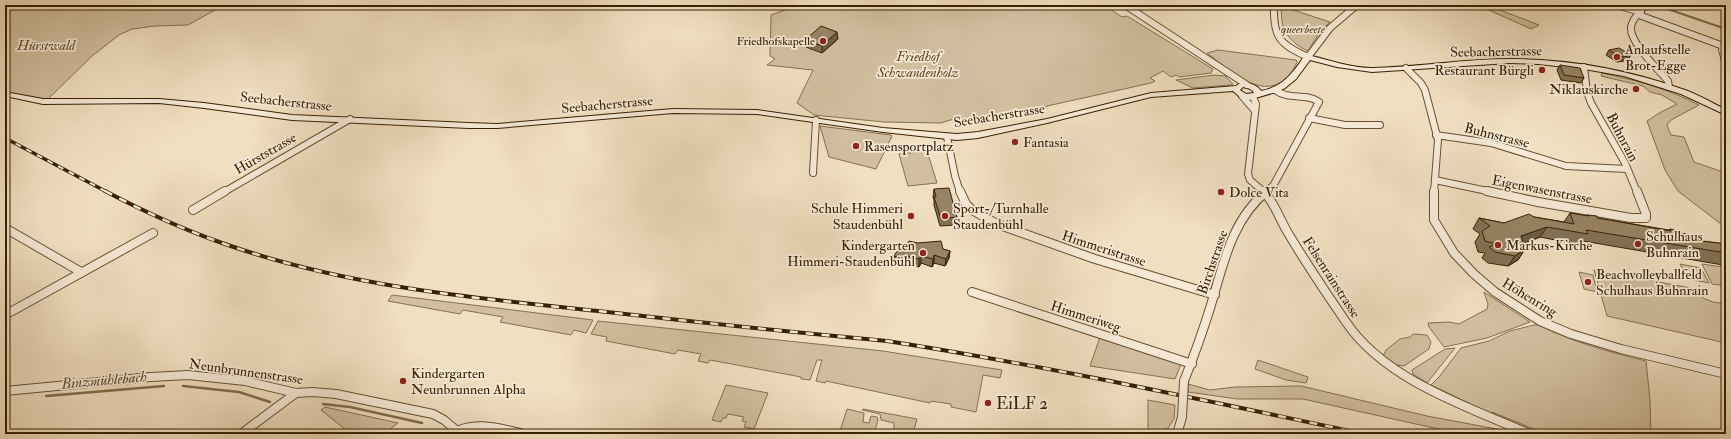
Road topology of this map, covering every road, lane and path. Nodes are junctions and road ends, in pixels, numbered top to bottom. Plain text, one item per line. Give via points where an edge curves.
1 (1125, 5) edge
2 (1274, 5) edge
3 (1357, 5) edge
4 (1617, 5) edge
5 (1646, 5) edge
6 (1640, 14) junction
7 (1725, 47) edge
8 (1308, 57) junction
9 (1726, 63) edge
10 (1584, 67) junction
11 (1406, 68) junction
12 (1669, 87) junction
13 (1241, 90) junction
14 (1275, 90) junction
15 (1256, 93) junction
16 (5, 94) edge
17 (1255, 111) junction
18 (1726, 113) edge
19 (1309, 118) junction
20 (350, 120) junction
21 (816, 120) junction
22 (1380, 125) dead end
23 (1436, 135) junction
24 (947, 137) junction
25 (1627, 169) junction
26 (813, 174) dead end
27 (1435, 180) junction
28 (1265, 193) junction
29 (193, 210) dead end
30 (1646, 218) joint
31 (5, 228) edge
32 (153, 232) dead end
33 (81, 272) junction
34 (972, 292) dead end
35 (1215, 295) junction
36 (5, 314) edge
37 (1192, 364) junction
38 (1726, 374) edge
39 (5, 391) edge
40 (296, 393) junction
41 (454, 432) edge
42 (242, 434) edge
43 (524, 434) edge
44 (1177, 434) edge
45 (1530, 434) edge

1 - 13 street via 1226,72
2 - 8 street via 1275,29 1279,37 1290,49
3 - 8 street via 1339,18
4 - 6 street
5 - 6 street
6 - 7 street
6 - 12 street via 1631,26 1634,36 1668,81
7 - 9 street via 1722,50
8 - 11 street, Seebacherstrasse via 1360,69
8 - 14 street, Seebacherstrasse via 1292,80
10 - 11 street, Seebacherstrasse via 1509,61
10 - 12 street, Seebacherstrasse via 1625,74
10 - 25 street, Buhnrain via 1591,103
11 - 23 street via 1425,90
12 - 18 street, Seebacherstrasse
13 - 15 street, Seebacherstrasse
13 - 15 street, Seebacherstrasse
13 - 17 street
13 - 24 street, Seebacherstrasse via 1151,95 1047,122
14 - 15 street, Seebacherstrasse
14 - 19 street via 1284,96 1317,99 1319,102
15 - 17 street
16 - 20 street, Seebacherstrasse via 20,99 53,102 157,101 216,106 290,117
17 - 28 street via 1248,174 1253,184
19 - 22 street via 1345,125
19 - 28 street via 1273,186
20 - 21 street, Seebacherstrasse via 470,127 673,111 757,112
20 - 29 street, Hürststrasse
21 - 24 street, Seebacherstrasse
21 - 26 street
23 - 25 street, Buhnstrasse via 1491,143 1566,166
23 - 27 street, Höhenring via 1438,140
24 - 35 street, Himmeristrasse via 952,166 962,196 971,210 984,218 1076,253
25 - 30 street, Buhnrain
27 - 30 street, Eigenwasenstrasse via 1538,202 1631,218
27 - 38 street, Höhenring via 1434,220 1449,245 1474,274 1507,300 1540,321 1594,342
28 - 35 street, Birchstrasse via 1256,200 1235,233
28 - 45 street, Felsenrainstrasse via 1348,326 1366,346 1390,365 1427,387
31 - 33 street
32 - 33 street
33 - 36 street
34 - 37 street, Himmeriweg
35 - 37 street, Birchstrasse
37 - 44 street, Birchstrasse, bridge via 1184,381 1182,417
39 - 40 street, Neunbrunnenstrasse via 151,376 188,375 239,380
40 - 41 street, Neunbrunnenstrasse via 336,394 432,414 444,420
40 - 42 street
41 - 43 street, Neunbrunnenstrasse via 481,425

